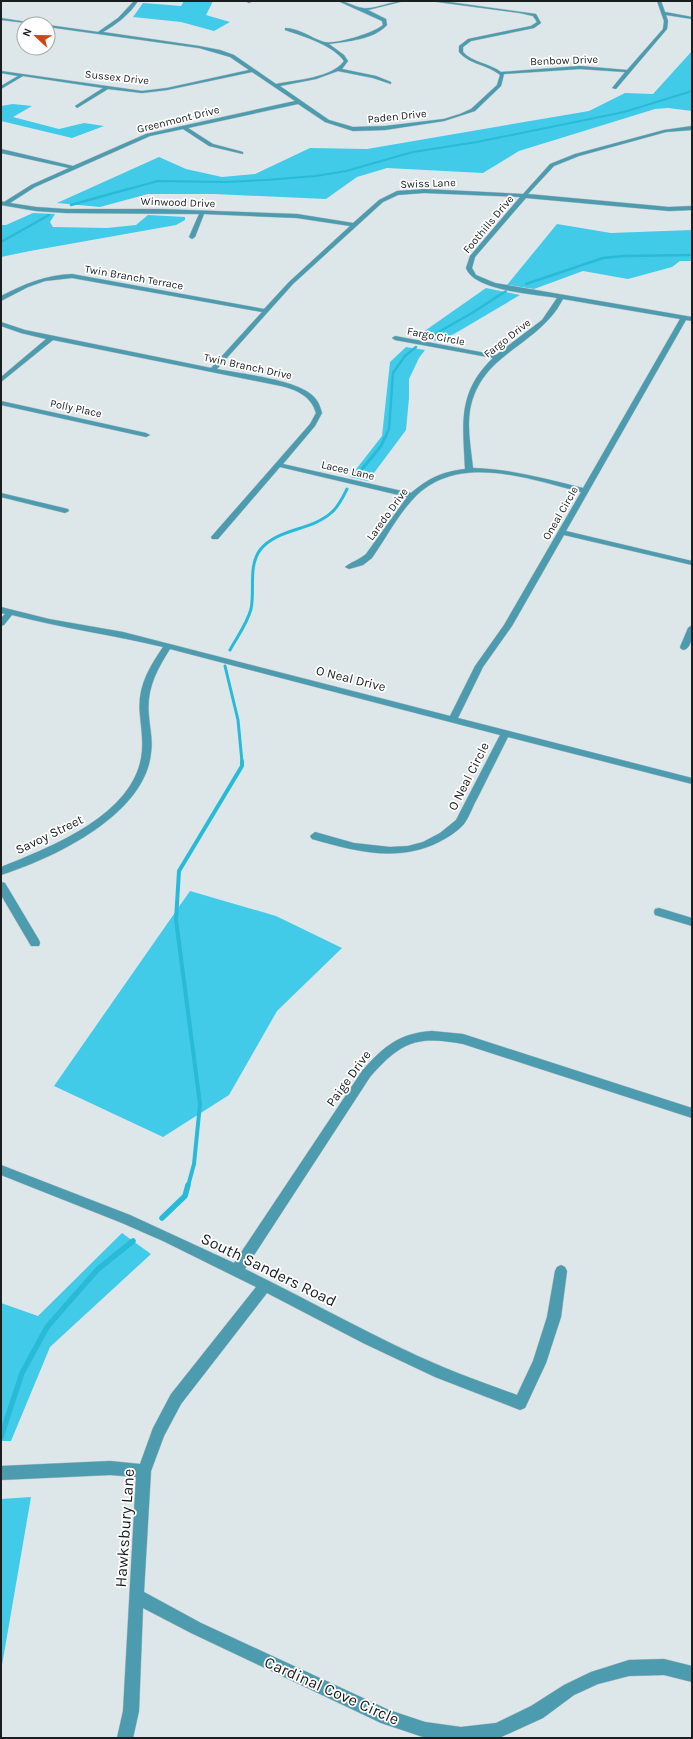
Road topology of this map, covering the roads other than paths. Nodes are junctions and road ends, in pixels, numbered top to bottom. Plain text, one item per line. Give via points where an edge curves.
1 (136, 1) edge
2 (340, 1) edge
3 (402, 1) edge
4 (432, 1) edge
5 (659, 1) edge
6 (460, 3) edge
7 (364, 10) junction
8 (664, 13) junction
9 (692, 18) edge
10 (1, 19) edge
11 (16, 21) edge
12 (56, 27) edge
13 (287, 29) dead end
14 (99, 33) junction
15 (323, 44) junction
16 (253, 70) junction
17 (340, 70) junction
18 (628, 71) junction
19 (1, 72) edge
20 (500, 73) junction
21 (22, 75) junction
22 (389, 83) dead end
23 (275, 86) junction
24 (1, 88) edge
25 (106, 88) junction
26 (614, 88) dead end
27 (299, 102) junction
28 (77, 107) dead end
29 (182, 127) junction
30 (692, 128) edge
31 (1, 151) edge
32 (241, 153) dead end
33 (74, 168) junction
34 (525, 195) junction
35 (2, 203) edge
36 (692, 208) edge
37 (202, 213) junction
38 (355, 225) junction
39 (192, 237) dead end
40 (561, 296) junction
41 (1, 299) edge
42 (266, 311) junction
43 (688, 318) edge
44 (1, 324) edge
45 (52, 338) junction
46 (395, 338) dead end
47 (496, 357) junction
48 (213, 370) junction
49 (1, 380) edge
50 (1, 403) edge
51 (146, 435) dead end
52 (279, 465) junction
53 (469, 470) junction
54 (585, 491) junction
55 (1, 495) edge
56 (412, 496) junction
57 (65, 510) dead end
58 (561, 532) junction
59 (215, 537) dead end
60 (692, 563) edge
61 (349, 567) dead end
62 (1, 610) edge
63 (11, 612) junction
64 (1, 623) edge
65 (692, 628) edge
66 (168, 646) junction
67 (684, 647) dead end
68 (453, 719) junction
69 (505, 733) junction
70 (692, 781) edge
71 (315, 836) dead end
72 (1, 871) edge
73 (1, 886) edge
74 (658, 912) dead end
75 (692, 922) edge
76 (35, 943) dead end
77 (692, 1113) edge
78 (1, 1170) edge
79 (236, 1271) junction
80 (561, 1271) dead end
81 (265, 1285) junction
82 (144, 1470) junction
83 (1, 1473) edge
84 (137, 1596) junction
85 (692, 1674) edge
86 (461, 1736) edge
87 (125, 1738) edge

1 - 14 street via 124,16
2 - 7 street
3 - 7 street
4 - 6 street
5 - 8 street
6 - 20 street via 520,12 534,15 538,19 539,23 532,27 476,38 461,47 461,52 465,56
7 - 15 street via 384,20 383,27 367,35
8 - 9 street
8 - 18 street via 667,23 665,29
10 - 11 street
12 - 14 street, Paden Drive
13 - 15 street via 308,35
14 - 16 street, Paden Drive via 211,49 228,54
15 - 17 street via 344,57 345,65
16 - 23 street, Paden Drive
16 - 25 street, Sussex Drive via 159,91 135,92
17 - 22 street
17 - 23 street
18 - 20 street, Benbow Drive via 571,67
18 - 26 street
19 - 21 street, Sussex Drive
20 - 27 street, Paden Drive via 502,78 499,85 476,108 444,120 377,129 353,128 327,121
21 - 24 street
21 - 25 street, Sussex Drive
23 - 27 street, Paden Drive
25 - 28 street
27 - 29 street, Greenmont Drive
29 - 32 street via 211,146
29 - 33 street, Greenmont Drive via 138,139
30 - 34 street, Foothills Drive via 666,131 563,160 548,168
31 - 33 street
33 - 35 street, Greenmont Drive
34 - 36 street, Swiss Lane via 669,209
34 - 38 street, Swiss Lane via 404,192 387,197
34 - 40 street, Foothills Drive via 472,257 469,271 478,279 494,284
35 - 37 street, Winwood Drive via 57,210
37 - 38 street, Winwood Drive via 297,216
37 - 39 street
38 - 42 street, Swiss Lane via 301,273
40 - 43 street, Foothills Drive
40 - 47 street, Fargo Drive via 545,320
41 - 42 street, Twin Branch Terrace via 39,280 54,276 72,276
42 - 48 street, Swiss Lane
43 - 54 street, Oneal Circle
44 - 45 street, Twin Branch Drive
45 - 48 street, Twin Branch Drive
45 - 49 street
46 - 47 street, Fargo Circle
47 - 53 street, Fargo Drive via 475,384 469,399
48 - 52 street, Twin Branch Drive via 291,386 306,393 316,403 319,413 317,418
50 - 51 street, Polly Place
52 - 56 street, Lacee Lane
52 - 59 street, Twin Branch Drive
53 - 54 street, Laredo Drive via 509,474
53 - 56 street, Laredo Drive via 438,478 420,488
54 - 58 street, Oneal Circle
55 - 57 street
56 - 61 street, Laredo Drive via 369,556
58 - 60 street
58 - 68 street, Oneal Circle via 508,626 479,666
62 - 63 street, O Neal Drive
63 - 64 street
63 - 66 street, O Neal Drive
65 - 67 street
66 - 68 street, O Neal Drive
66 - 72 street, Savoy Street via 146,682 143,698 147,753 140,774 126,797 85,834
68 - 69 street, O Neal Drive
69 - 70 street, O Neal Drive
69 - 71 street, O Neal Circle via 460,822 438,840 408,850 380,852
73 - 76 street
74 - 75 street
77 - 79 street, Paige Drive via 462,1038 444,1034 411,1037 394,1045 380,1056 366,1074
78 - 79 street, South Sanders Road via 126,1219
79 - 81 street, South Sanders Road
80 - 81 street, South Sanders Road via 554,1317 539,1363 520,1404 368,1338
81 - 82 street, Hawksbury Lane via 176,1398 158,1433
82 - 83 street via 110,1468
82 - 84 street, Hawksbury Lane
84 - 86 street, Cardinal Cove Circle via 196,1628 387,1717 425,1730
84 - 87 street, Hawksbury Lane via 131,1711
85 - 86 street, Cardinal Cove Circle via 664,1667 629,1668 596,1677 569,1690 538,1712 497,1731

